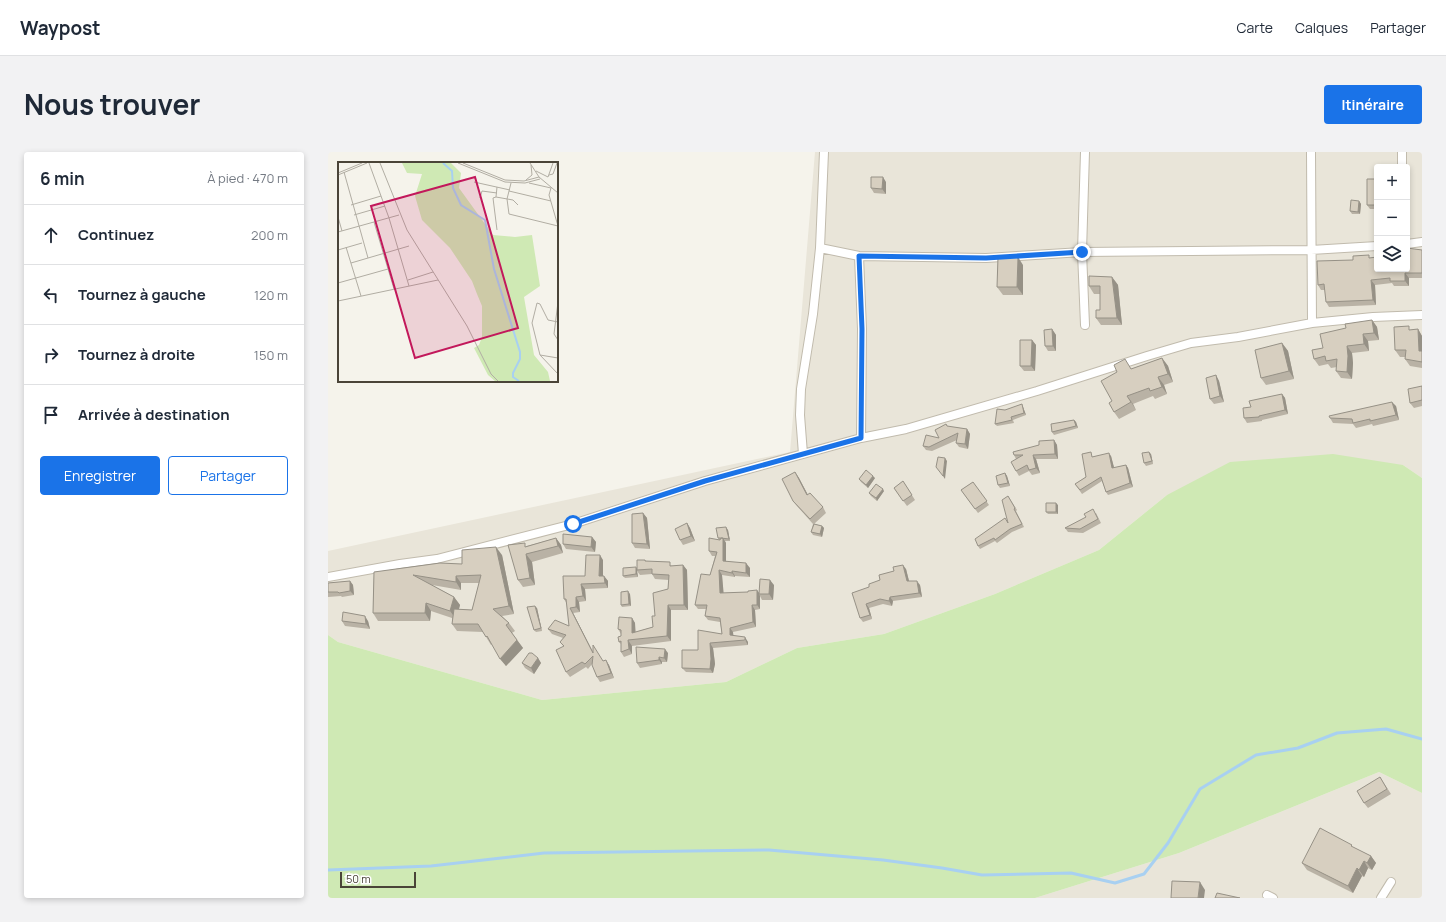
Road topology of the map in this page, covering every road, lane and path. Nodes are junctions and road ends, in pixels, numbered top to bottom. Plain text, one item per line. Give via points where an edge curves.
1 (824, 152) edge
2 (1085, 152) edge
3 (1311, 152) edge
4 (1402, 152) edge
5 (1402, 164) edge
6 (1422, 242) edge
7 (1410, 244) edge
8 (1374, 246) edge
9 (820, 248) junction
10 (1311, 250) junction
11 (1082, 252) junction
12 (859, 256) junction
13 (1422, 314) edge
14 (1312, 323) junction
15 (1085, 325) dead end
16 (861, 438) junction
17 (803, 454) junction
18 (328, 577) edge
19 (1391, 882) dead end
20 (1381, 898) edge

1 - 9 street
2 - 11 street
3 - 10 street
4 - 5 street
6 - 7 street
8 - 10 street
9 - 12 street
9 - 17 street via 801,389
10 - 11 street
10 - 14 street
11 - 12 street via 986,258
11 - 15 street
12 - 16 street via 862,329
13 - 14 street
14 - 16 street via 1191,343 906,429
16 - 17 street
17 - 18 street via 705,481 558,528 437,560
19 - 20 street

